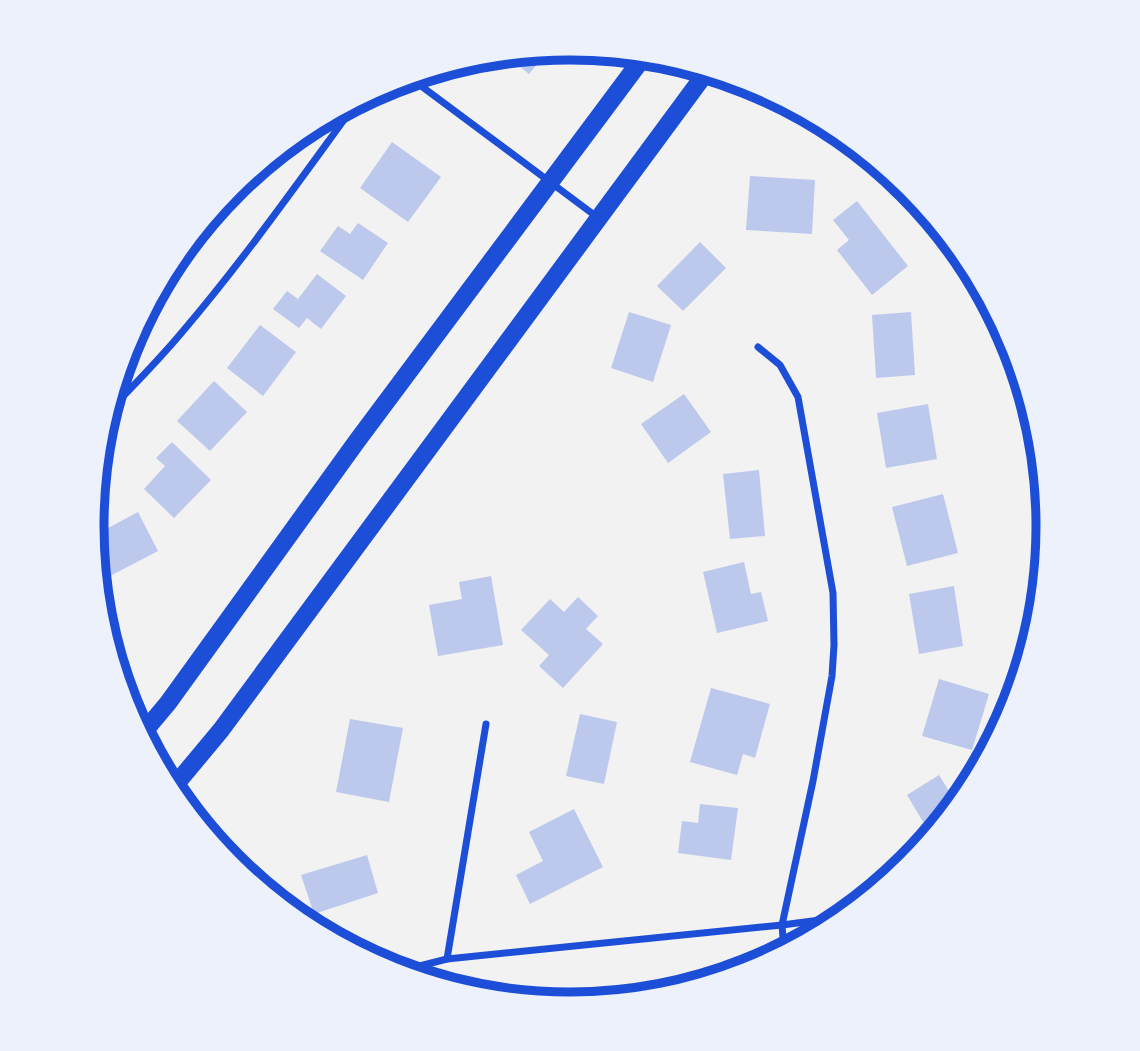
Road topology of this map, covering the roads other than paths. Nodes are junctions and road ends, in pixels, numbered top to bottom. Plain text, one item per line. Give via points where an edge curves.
1 (638, 64) edge
2 (702, 78) edge
3 (420, 84) edge
4 (346, 117) edge
5 (550, 182) junction
6 (598, 218) junction
7 (758, 347) dead end
8 (122, 397) edge
9 (486, 724) dead end
10 (149, 726) edge
11 (180, 780) edge
12 (817, 920) edge
13 (782, 925) junction
14 (783, 939) edge
15 (447, 959) junction
16 (418, 966) edge

1 - 5 main road
2 - 6 main road
3 - 5 street
4 - 8 street via 215,292
5 - 6 street
5 - 10 main road
6 - 11 main road
7 - 13 street via 780,365 798,397 833,593 832,676
9 - 15 street
12 - 13 street
13 - 14 street
13 - 15 street
15 - 16 street

